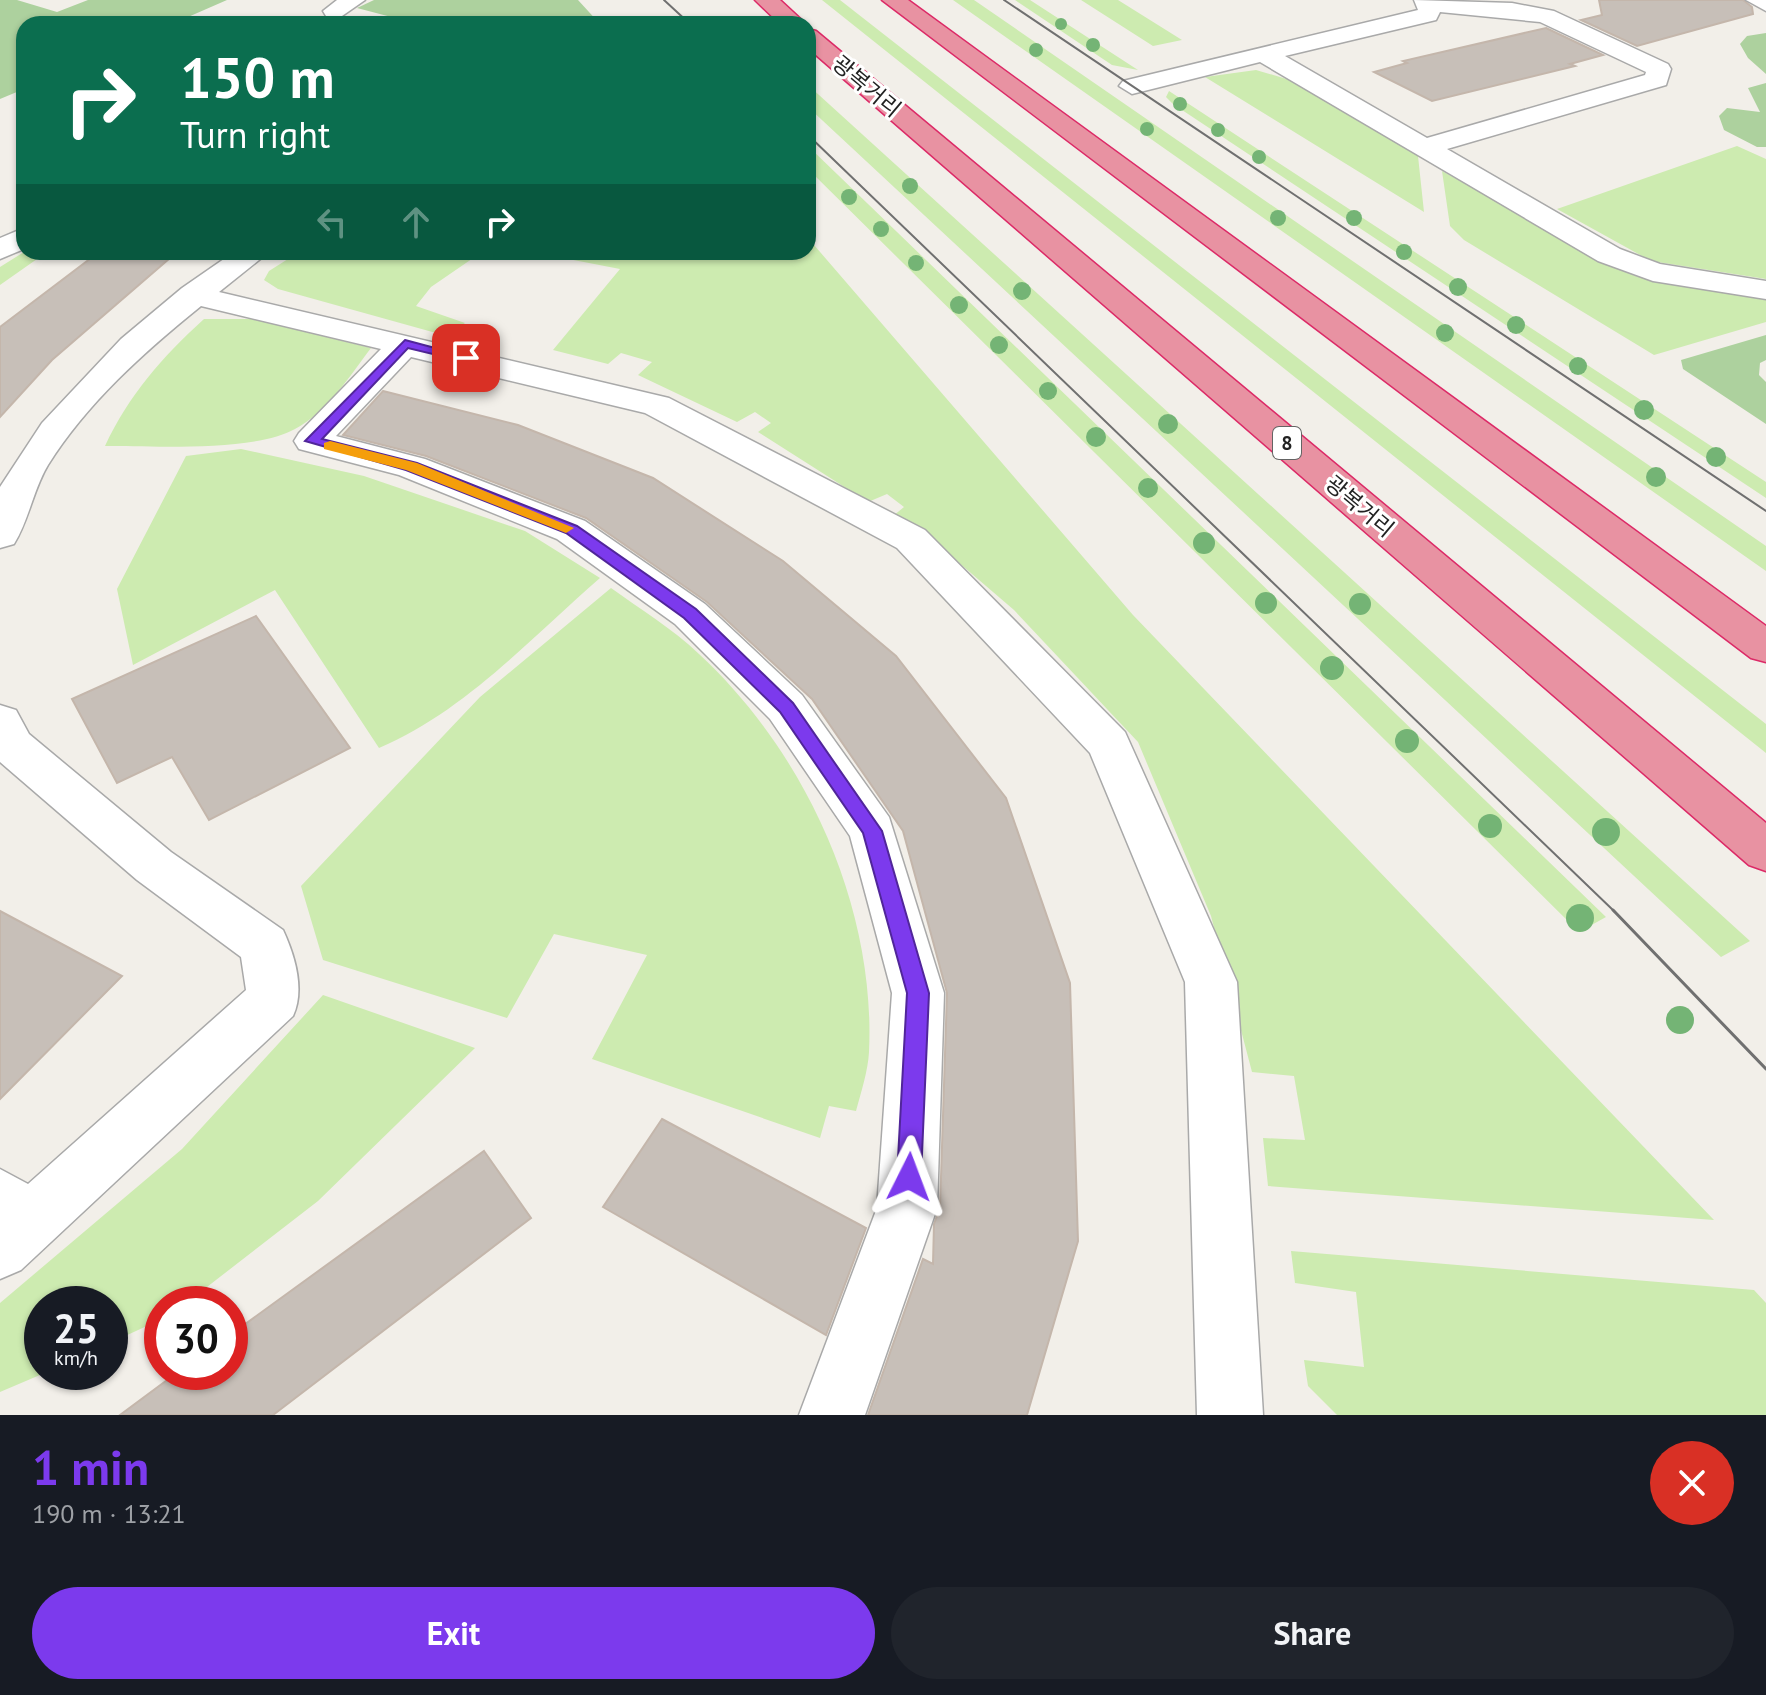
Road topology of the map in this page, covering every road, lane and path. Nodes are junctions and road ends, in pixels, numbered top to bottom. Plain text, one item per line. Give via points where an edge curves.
1 (766, 0) edge
2 (893, 0) edge
3 (1757, 0) edge
4 (1428, 2) edge
5 (1766, 4) edge
6 (785, 16) edge
7 (816, 43) edge
8 (1264, 54) junction
9 (1132, 86) dead end
10 (1424, 147) junction
11 (243, 260) edge
12 (1766, 290) edge
13 (193, 295) junction
14 (405, 344) junction
15 (0, 535) edge
16 (1766, 647) edge
17 (0, 722) edge
18 (1766, 851) edge
19 (9, 1224) edge
20 (832, 1415) edge
21 (1230, 1415) edge

1 - 6 highway
2 - 16 highway
3 - 5 street
4 - 8 street via 1428,15
4 - 10 street via 1546,16 1659,69 1657,80
7 - 18 highway, 광복거리 / 8
8 - 9 street
8 - 10 street
10 - 12 street via 1609,255 1653,272
11 - 13 street
13 - 14 street
13 - 15 street via 93,382 30,464
14 - 20 street via 312,441 412,467 571,530 690,614 786,707 872,831 918,993 907,1208
14 - 21 street via 657,405 911,539 1109,744 1211,982
17 - 19 street via 12,746 35,766 154,866 265,946 274,999

